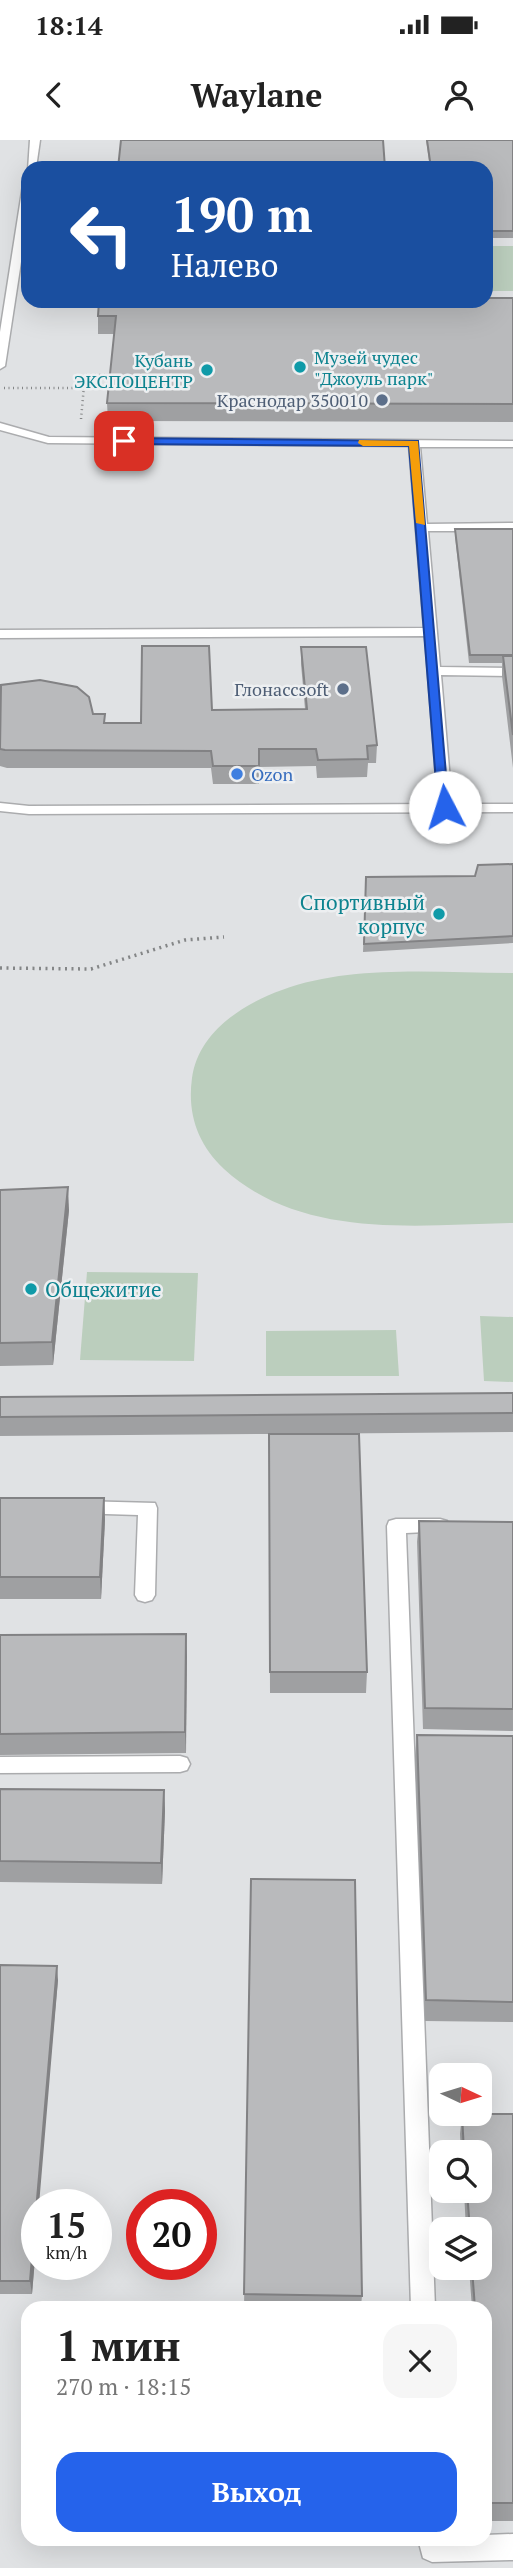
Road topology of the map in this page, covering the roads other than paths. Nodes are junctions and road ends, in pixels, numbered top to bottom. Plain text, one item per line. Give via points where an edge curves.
1 (35, 140) edge
2 (32, 161) edge
3 (21, 230) edge
4 (0, 366) edge
5 (0, 426) edge
6 (414, 443) junction
7 (513, 444) edge
8 (513, 527) edge
9 (422, 528) junction
10 (431, 632) junction
11 (0, 634) edge
12 (434, 671) junction
13 (513, 672) edge
14 (0, 807) edge
15 (445, 807) junction
16 (513, 808) edge
17 (68, 1508) edge
18 (461, 1527) edge
19 (145, 1595) dead end
20 (180, 1763) dead end
21 (0, 1765) edge
22 (423, 2301) edge
23 (432, 2546) edge
24 (513, 2547) edge

1 - 2 lane
3 - 4 lane
5 - 6 lane via 48,440
6 - 7 lane
6 - 9 lane
8 - 9 lane
9 - 10 lane
10 - 11 lane
10 - 12 lane
12 - 13 lane
12 - 15 lane
14 - 15 lane
15 - 16 lane
17 - 19 lane via 148,1508
18 - 22 lane via 396,1526
20 - 21 lane
23 - 24 lane

